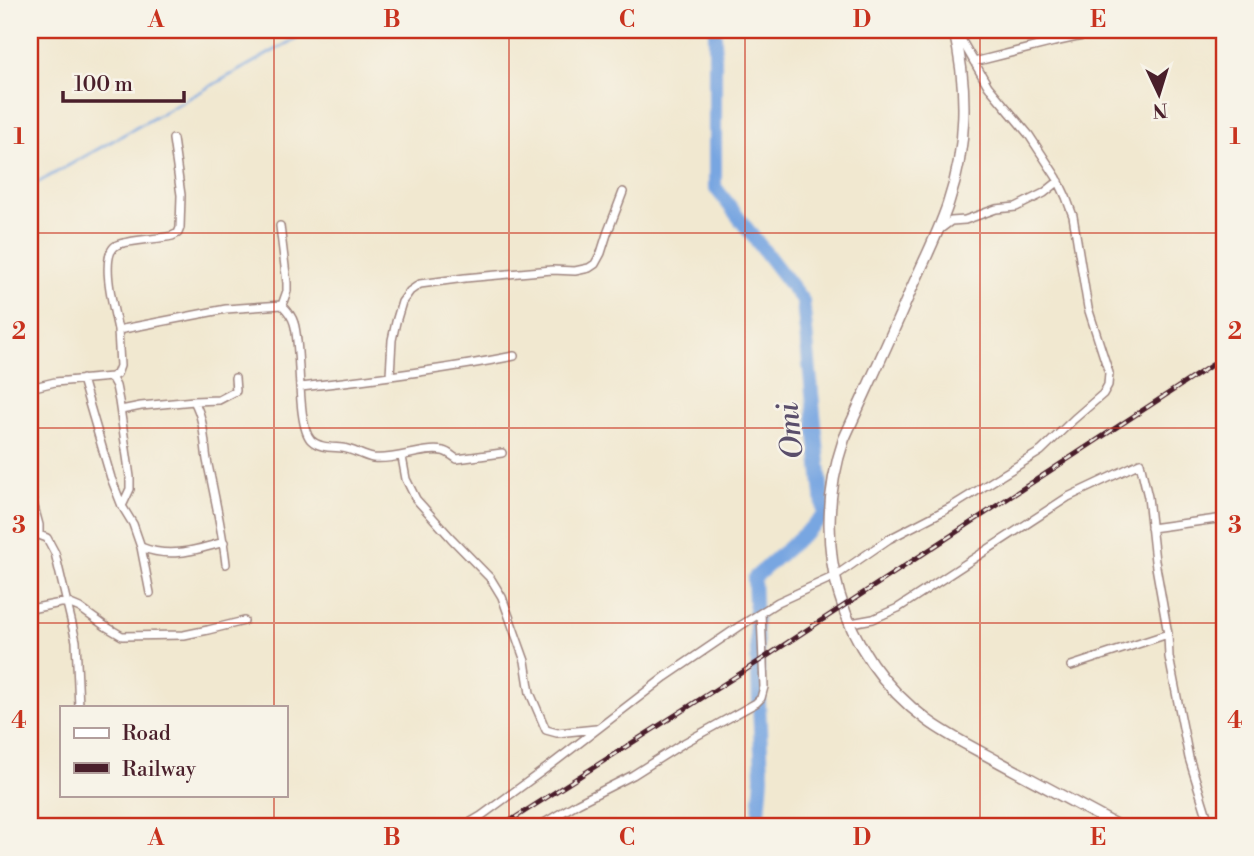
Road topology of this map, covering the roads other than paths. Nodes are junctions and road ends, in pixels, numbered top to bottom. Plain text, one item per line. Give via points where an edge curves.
1 (955, 30) edge
2 (1060, 30) edge
3 (1098, 30) edge
4 (1054, 42) junction
5 (974, 62) junction
6 (173, 139) dead end
7 (1059, 181) junction
8 (623, 192) dead end
9 (280, 226) dead end
10 (937, 231) junction
11 (282, 305) junction
12 (118, 330) junction
13 (514, 356) dead end
14 (390, 375) junction
15 (111, 377) junction
16 (235, 378) dead end
17 (82, 379) junction
18 (301, 387) junction
19 (30, 388) edge
20 (194, 401) junction
21 (121, 410) junction
22 (502, 453) dead end
23 (402, 457) junction
24 (30, 492) edge
25 (122, 506) junction
26 (1224, 518) edge
27 (1151, 528) junction
28 (224, 541) junction
29 (141, 547) junction
30 (226, 564) dead end
31 (835, 576) junction
32 (150, 593) dead end
33 (66, 602) junction
34 (30, 609) edge
35 (761, 613) junction
36 (244, 621) dead end
37 (850, 624) junction
38 (1168, 634) junction
39 (1071, 666) dead end
40 (79, 706) edge
41 (598, 728) junction
42 (464, 826) edge
43 (539, 826) edge
44 (1118, 826) edge
45 (1209, 826) edge

1 - 5 street
1 - 10 main road via 962,79 962,134 953,187
2 - 4 street
3 - 4 street
4 - 5 street
5 - 7 street
6 - 12 street via 181,195 180,228 172,236 113,249 108,276
7 - 10 street via 1016,206 951,221
7 - 31 street via 1073,216 1088,308 1110,373 1108,385 1041,451 889,539
8 - 14 street via 601,253 589,268 465,278 420,284 410,291 396,322
9 - 11 street via 287,283
10 - 31 main road via 839,454 829,519
11 - 12 street via 226,309
11 - 18 street via 294,322
12 - 15 street via 120,366
13 - 14 street
14 - 18 street
15 - 17 street
15 - 21 street
16 - 20 street via 236,391 219,400
17 - 19 street
17 - 25 street
18 - 23 street via 306,431 318,445 371,458
20 - 21 street
20 - 28 street via 201,412
21 - 25 street via 130,477
22 - 23 street via 457,459 434,450
23 - 41 street via 416,499 491,579 502,597 525,661 530,693 546,730
24 - 33 street via 39,535 47,538 55,553
25 - 29 street
26 - 27 street
27 - 37 street via 1140,463 1068,497 898,608
27 - 38 street
28 - 29 street via 181,553
28 - 30 street
29 - 32 street
31 - 35 street
31 - 37 main road
33 - 34 street
33 - 36 street via 122,636 184,635
33 - 40 street via 76,641
35 - 41 street
35 - 43 street via 761,698
37 - 44 main road via 879,672 925,719
38 - 39 street
38 - 45 street via 1189,758
41 - 42 street

